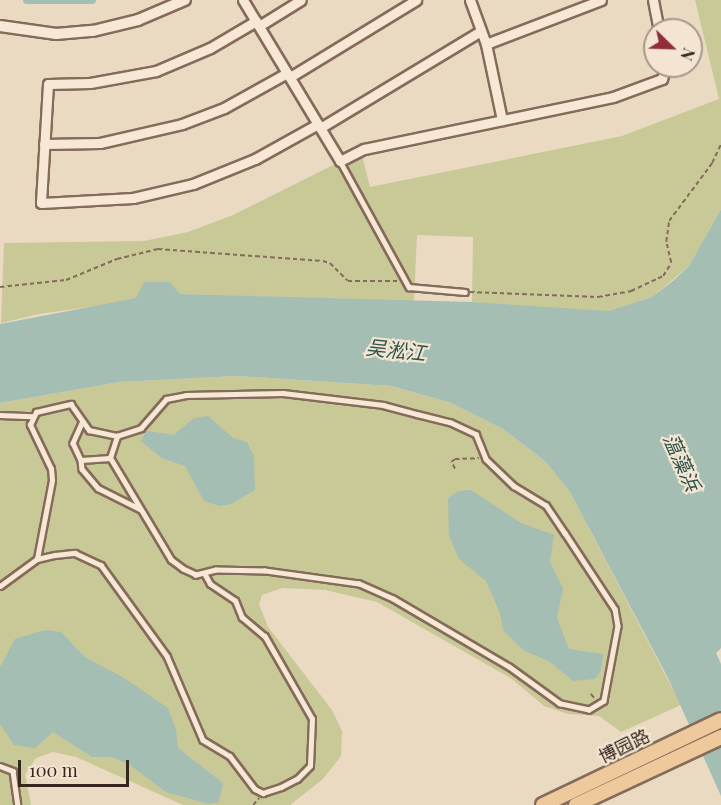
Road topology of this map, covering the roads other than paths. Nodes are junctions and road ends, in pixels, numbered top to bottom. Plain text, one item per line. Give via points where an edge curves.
1 (185, 0) edge
2 (243, 0) edge
3 (301, 0) edge
4 (416, 0) edge
5 (470, 0) edge
6 (601, 0) edge
7 (653, 0) edge
8 (657, 18) edge
9 (257, 23) junction
10 (0, 26) edge
11 (481, 31) junction
12 (486, 44) junction
13 (288, 75) junction
14 (662, 78) edge
15 (502, 120) junction
16 (319, 126) junction
17 (44, 144) junction
18 (340, 161) junction
19 (465, 292) road end
20 (0, 415) edge
21 (32, 416) junction
22 (82, 423) junction
23 (117, 436) junction
24 (110, 458) junction
25 (81, 460) junction
26 (142, 509) junction
27 (37, 559) junction
28 (205, 575) junction
29 (0, 586) edge
30 (721, 720) edge
31 (721, 736) edge
32 (0, 766) edge
33 (18, 805) edge
34 (543, 805) edge
35 (576, 805) edge

1 - 10 street via 138,20 93,31 56,34
2 - 9 street
3 - 9 street
4 - 13 street
5 - 11 street
6 - 12 street
7 - 8 street
9 - 13 street
9 - 17 street via 156,71 111,80 48,84
11 - 12 street
11 - 16 street
12 - 15 street
13 - 16 street
13 - 17 street via 224,108 182,124 100,142
14 - 15 street via 613,97
15 - 18 street via 364,149
16 - 17 street via 223,173 157,193 103,202 41,203
16 - 18 street
18 - 19 lane via 404,281 412,289
20 - 21 lane
21 - 22 lane via 71,404
21 - 27 lane via 32,435 51,469 52,480
22 - 23 lane via 89,430
22 - 25 lane via 73,443
23 - 24 lane
23 - 28 lane via 141,428 166,399 283,393 383,405 450,422 476,434 486,459 514,486 546,505 615,609 618,626 606,692 600,705 589,710 560,704 509,667 393,599 359,584 265,571 216,570
24 - 25 lane
24 - 26 lane
25 - 26 lane via 82,469 98,488
26 - 28 lane via 171,560 183,569
27 - 28 lane via 75,553 101,565 167,656 203,740 230,756 249,783 263,793 297,779 310,766 312,719 266,637 242,618 235,602 210,584
27 - 29 lane
30 - 34 main road, 博园路
31 - 35 main road, 博园路
32 - 33 lane via 13,771

